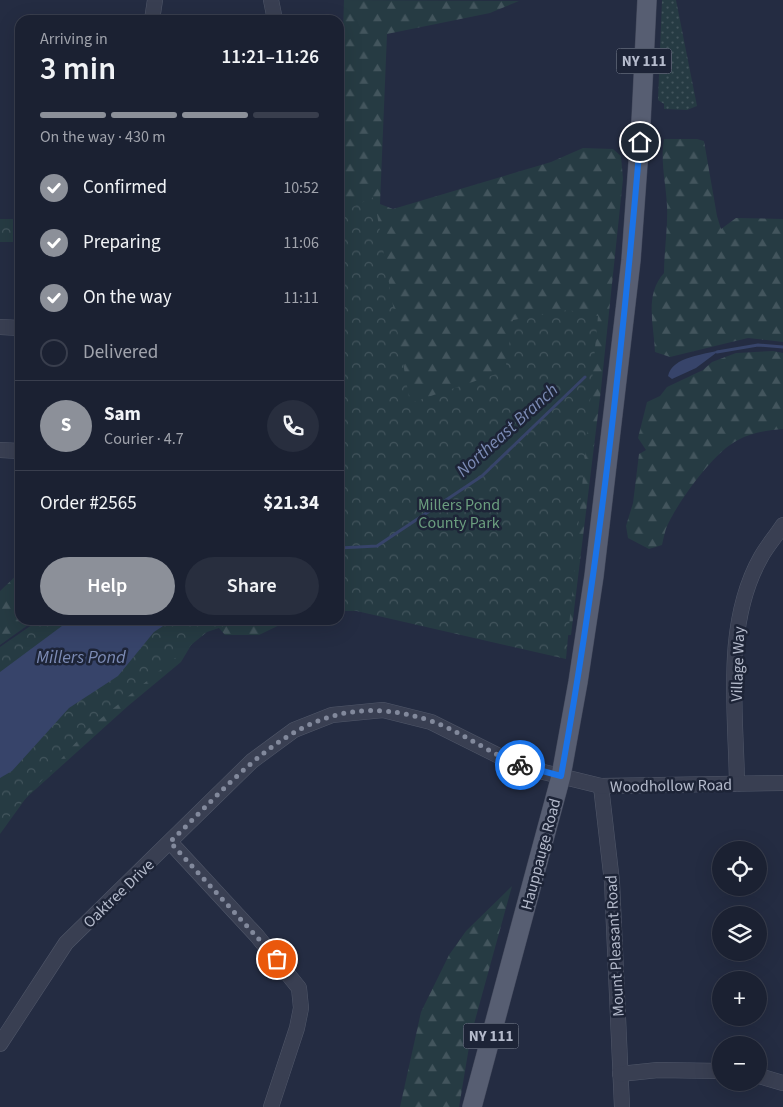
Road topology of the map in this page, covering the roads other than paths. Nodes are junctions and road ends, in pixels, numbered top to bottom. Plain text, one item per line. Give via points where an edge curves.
1 (155, 0) edge
2 (272, 0) edge
3 (647, 0) edge
4 (153, 15) edge
5 (274, 15) edge
6 (0, 327) edge
7 (15, 328) edge
8 (0, 450) edge
9 (15, 451) edge
10 (783, 526) edge
11 (561, 776) junction
12 (783, 783) edge
13 (737, 784) junction
14 (601, 786) junction
15 (170, 842) junction
16 (0, 1044) edge
17 (712, 1071) edge
18 (620, 1074) junction
19 (767, 1078) edge
20 (783, 1083) edge
21 (271, 1107) edge
22 (472, 1107) edge
23 (622, 1107) edge

1 - 4 street
2 - 5 street
3 - 11 main road, Hauppauge Road / NY 111 via 631,260 594,576
6 - 7 street
8 - 9 street
10 - 13 street, Village Way via 760,557 739,619 734,657
11 - 14 street, Woodhollow Road
11 - 15 street, Oaktree Drive via 531,769 502,757 431,722 383,710 332,715 294,730 252,762
11 - 22 main road, Hauppauge Road / NY 111
12 - 13 street, Woodhollow Road
13 - 14 street, Woodhollow Road
14 - 18 street, Mount Pleasant Road via 612,882
15 - 16 street, Oaktree Drive via 66,943
15 - 21 street via 257,936 299,988 301,1008 297,1028
17 - 18 street via 658,1070
18 - 23 street, Mount Pleasant Road
19 - 20 street

